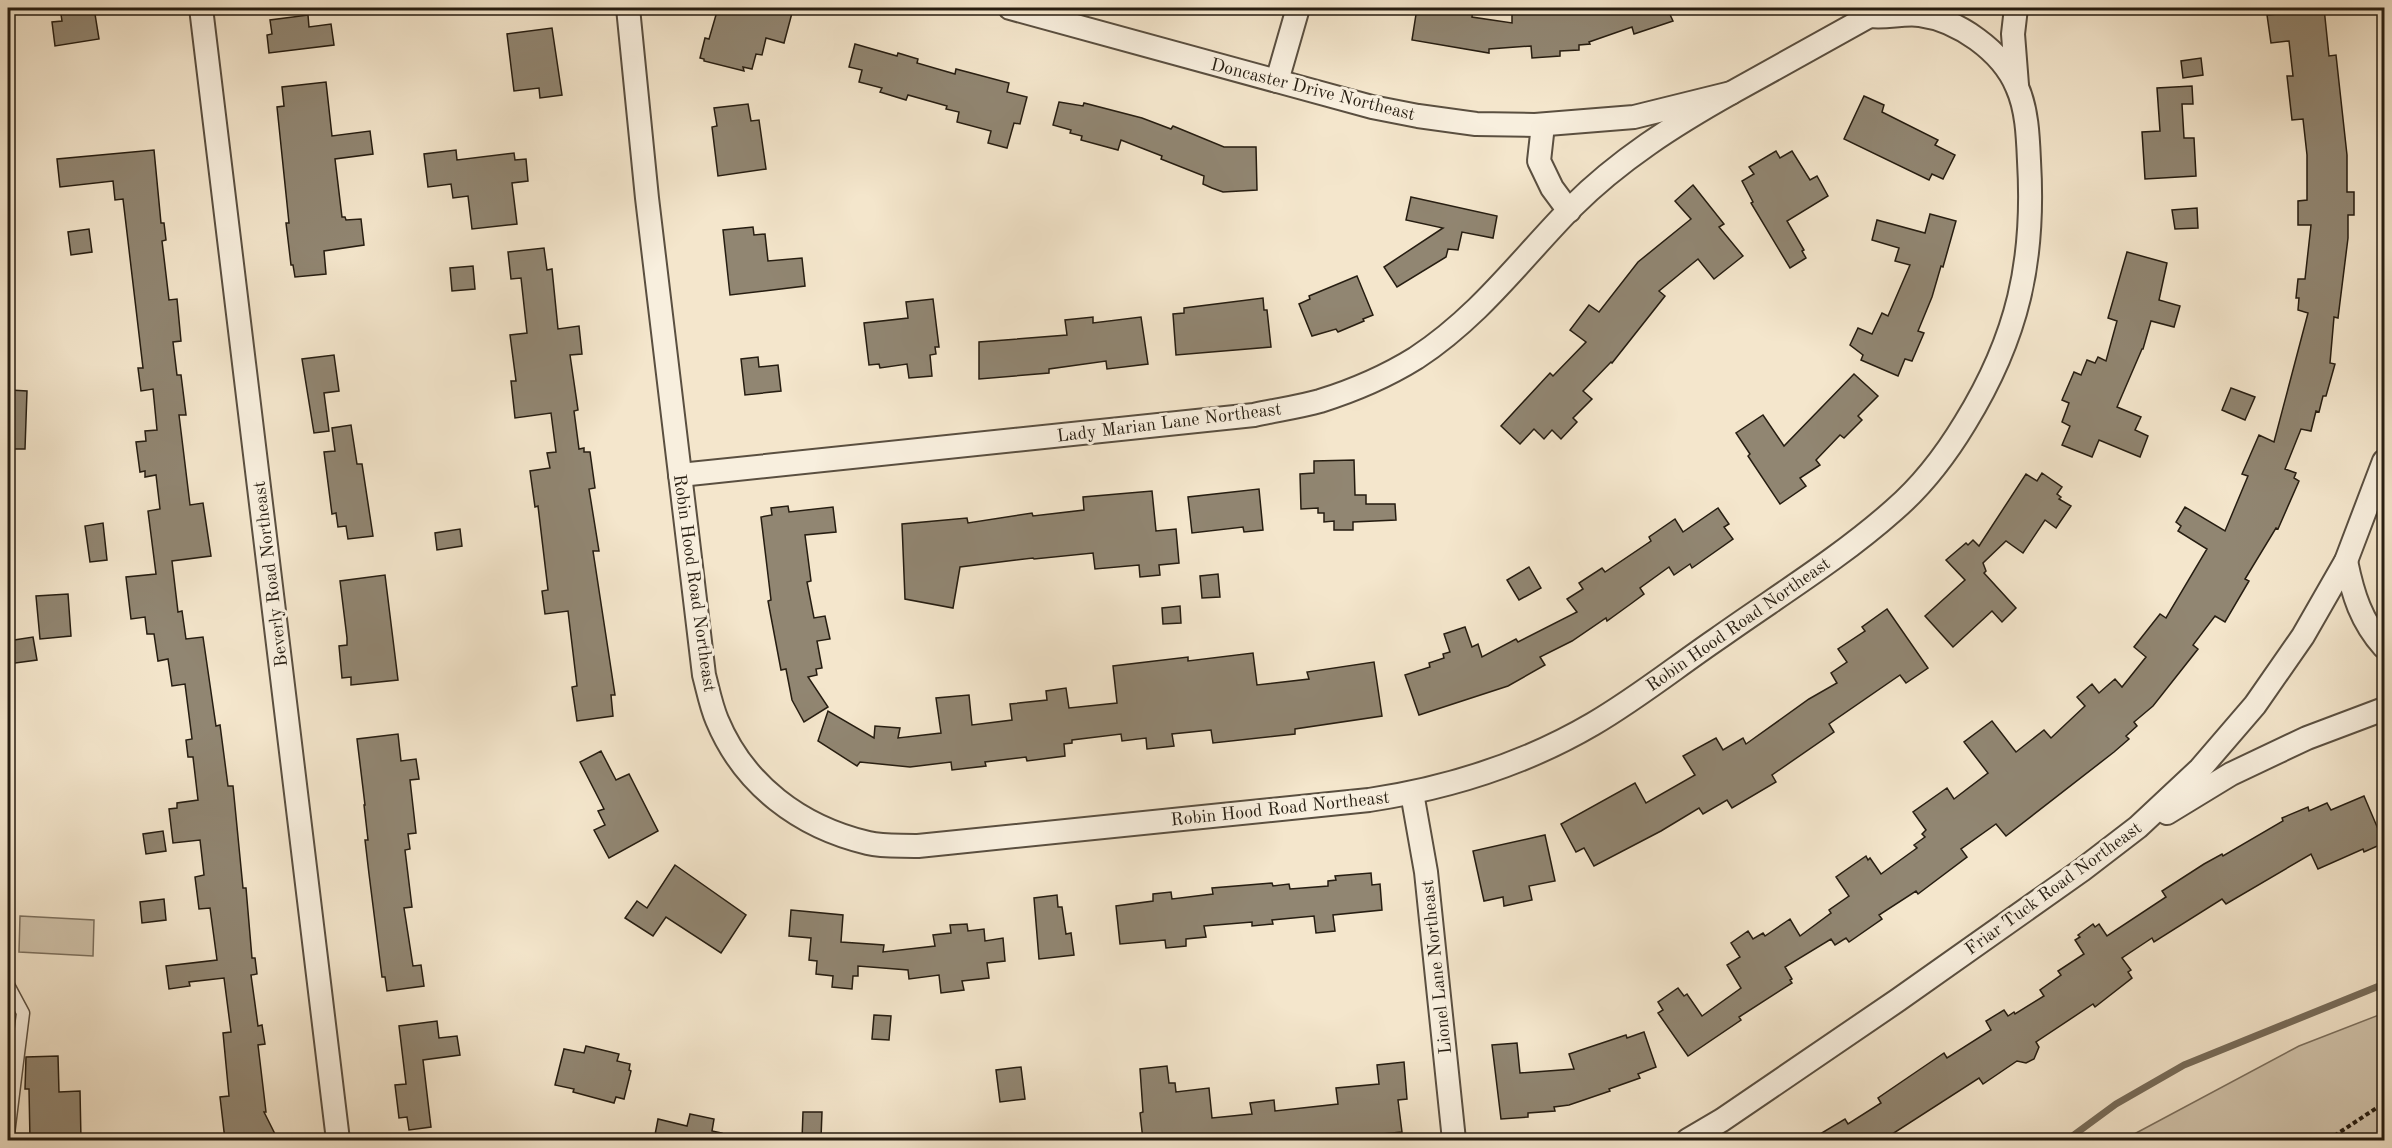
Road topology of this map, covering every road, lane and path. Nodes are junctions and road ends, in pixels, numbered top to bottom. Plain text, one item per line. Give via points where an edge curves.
1 (201, 8) edge
2 (628, 8) edge
3 (1011, 8) edge
4 (1298, 8) edge
5 (2016, 8) edge
6 (1878, 12) edge
7 (1277, 81) junction
8 (2017, 86) junction
9 (1731, 93) junction
10 (1543, 125) junction
11 (1569, 211) junction
12 (2385, 461) edge
13 (680, 476) junction
14 (2346, 561) junction
15 (2385, 647) edge
16 (2385, 709) edge
17 (1412, 793) junction
18 (2138, 827) junction
19 (9, 992) edge
20 (2385, 1103) edge
21 (8, 1134) edge
22 (338, 1140) edge
23 (1454, 1140) edge
24 (1688, 1140) edge
25 (2328, 1140) edge

1 - 22 street, Beverly Road Northeast
2 - 13 street, Robin Hood Road Northeast
3 - 7 street, Doncaster Drive Northeast
4 - 7 street
5 - 8 street via 2013,34
6 - 8 street, Robin Hood Road Northeast via 1920,15 1960,28 1992,52
6 - 9 street, Doncaster Drive Northeast
7 - 10 street, Doncaster Drive Northeast via 1418,116 1476,124
8 - 17 street, Robin Hood Road Northeast via 2024,112 2032,207 2019,303 1984,393 1926,480 1894,511 1837,555 1595,723 1507,766
9 - 10 street, Doncaster Drive Northeast via 1634,117
9 - 11 street, Lady Marian Lane Northeast via 1646,144
10 - 11 street via 1539,161
11 - 13 street, Lady Marian Lane Northeast via 1490,298 1448,334 1384,375 1321,401 1254,415
12 - 14 street, Friar Tuck Road Northeast
13 - 17 street, Robin Hood Road Northeast via 704,675 717,719 736,756 760,786 789,811 823,829 870,844 918,846
14 - 15 street via 2359,611
14 - 18 street, Friar Tuck Road Northeast via 2303,636 2255,705 2200,769
16 - 18 street via 2307,738 2231,774
17 - 23 street, Lionel Lane Northeast via 1426,872
18 - 24 street, Friar Tuck Road Northeast via 1908,993
19 - 21 lane via 23,1013
20 - 25 path

